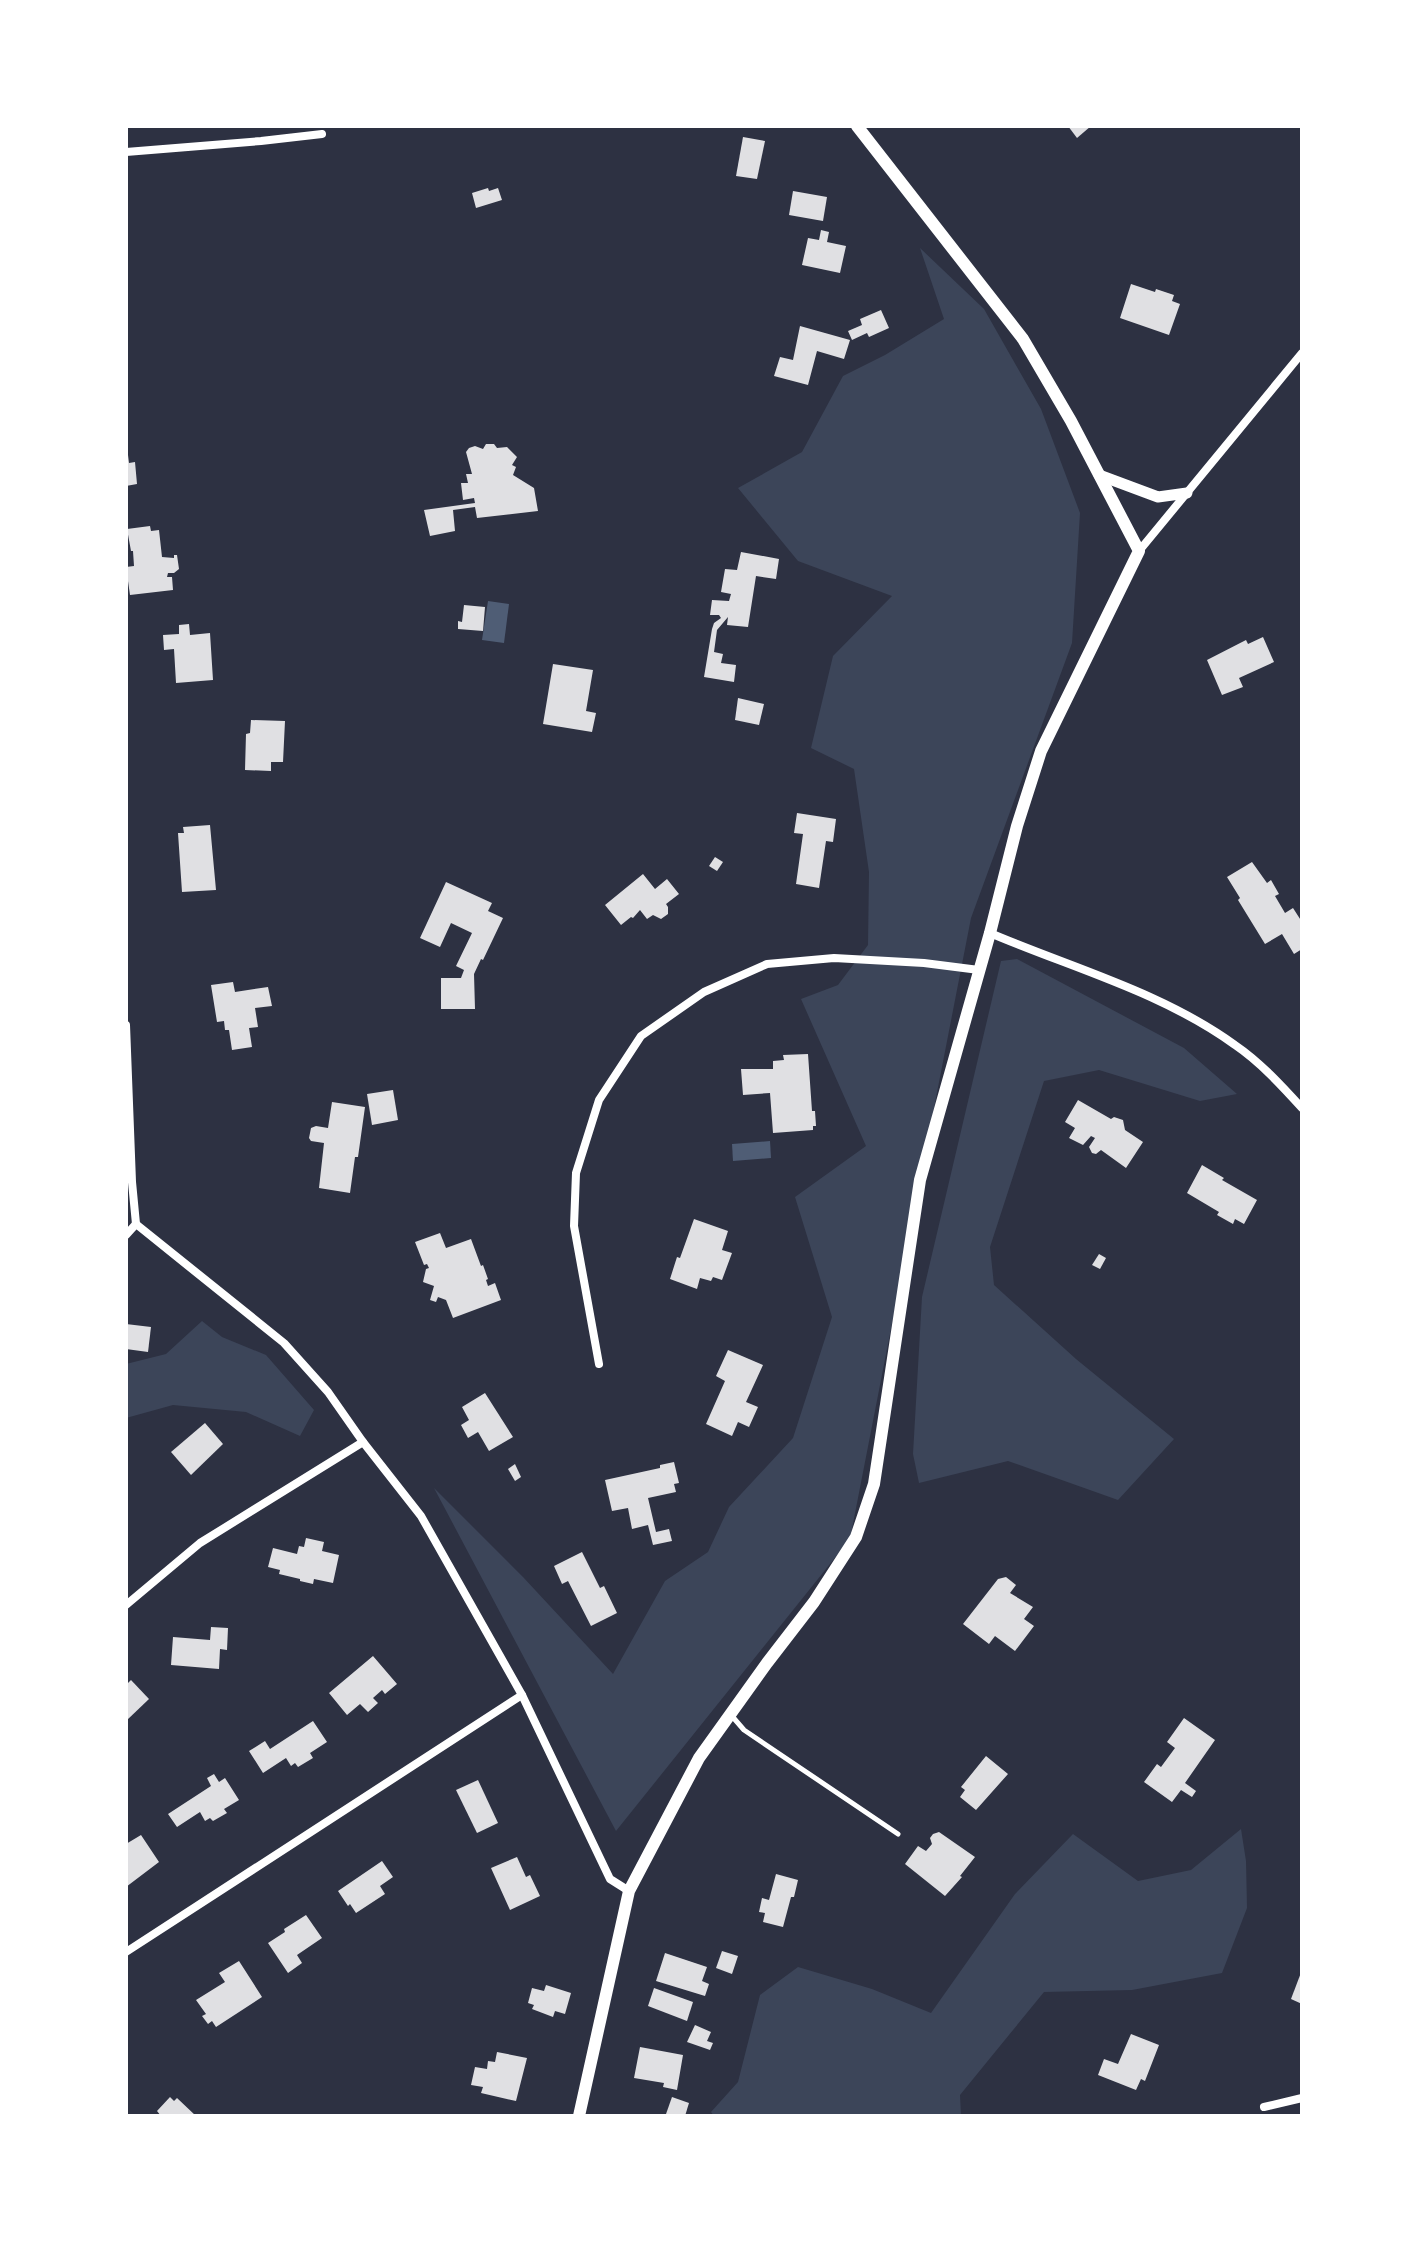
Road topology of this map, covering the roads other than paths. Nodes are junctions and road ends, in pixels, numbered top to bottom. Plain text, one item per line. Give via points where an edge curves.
1 (857, 126) edge
2 (322, 134) dead end
3 (126, 152) edge
4 (1302, 353) edge
5 (1099, 475) junction
6 (1187, 493) junction
7 (1139, 551) junction
8 (990, 933) junction
9 (979, 970) junction
10 (126, 1025) edge
11 (1302, 1108) edge
12 (136, 1224) junction
13 (126, 1235) edge
14 (599, 1364) dead end
15 (363, 1442) junction
16 (126, 1605) edge
17 (522, 1695) junction
18 (730, 1715) junction
19 (898, 1834) dead end
20 (629, 1891) junction
21 (126, 1952) edge
22 (1302, 2098) edge
23 (1264, 2107) dead end
24 (579, 2116) edge

1 - 5 main road via 1023,339
2 - 3 street
4 - 6 street
5 - 6 street via 1158,497
5 - 7 main road
6 - 7 street
7 - 8 main road via 1041,751
8 - 9 main road
8 - 11 street via 1127,986 1188,1016 1237,1046
9 - 14 street via 834,958 767,964 704,992 641,1036 599,1100 576,1173 574,1226
9 - 18 main road via 920,1180 874,1484 856,1537
10 - 12 street
12 - 13 street
12 - 15 street via 284,1343
15 - 16 street via 200,1543
15 - 17 street via 421,1516
17 - 20 street via 610,1879
17 - 21 street
18 - 19 lane via 744,1730
18 - 20 main road via 699,1758
20 - 24 main road
22 - 23 street

